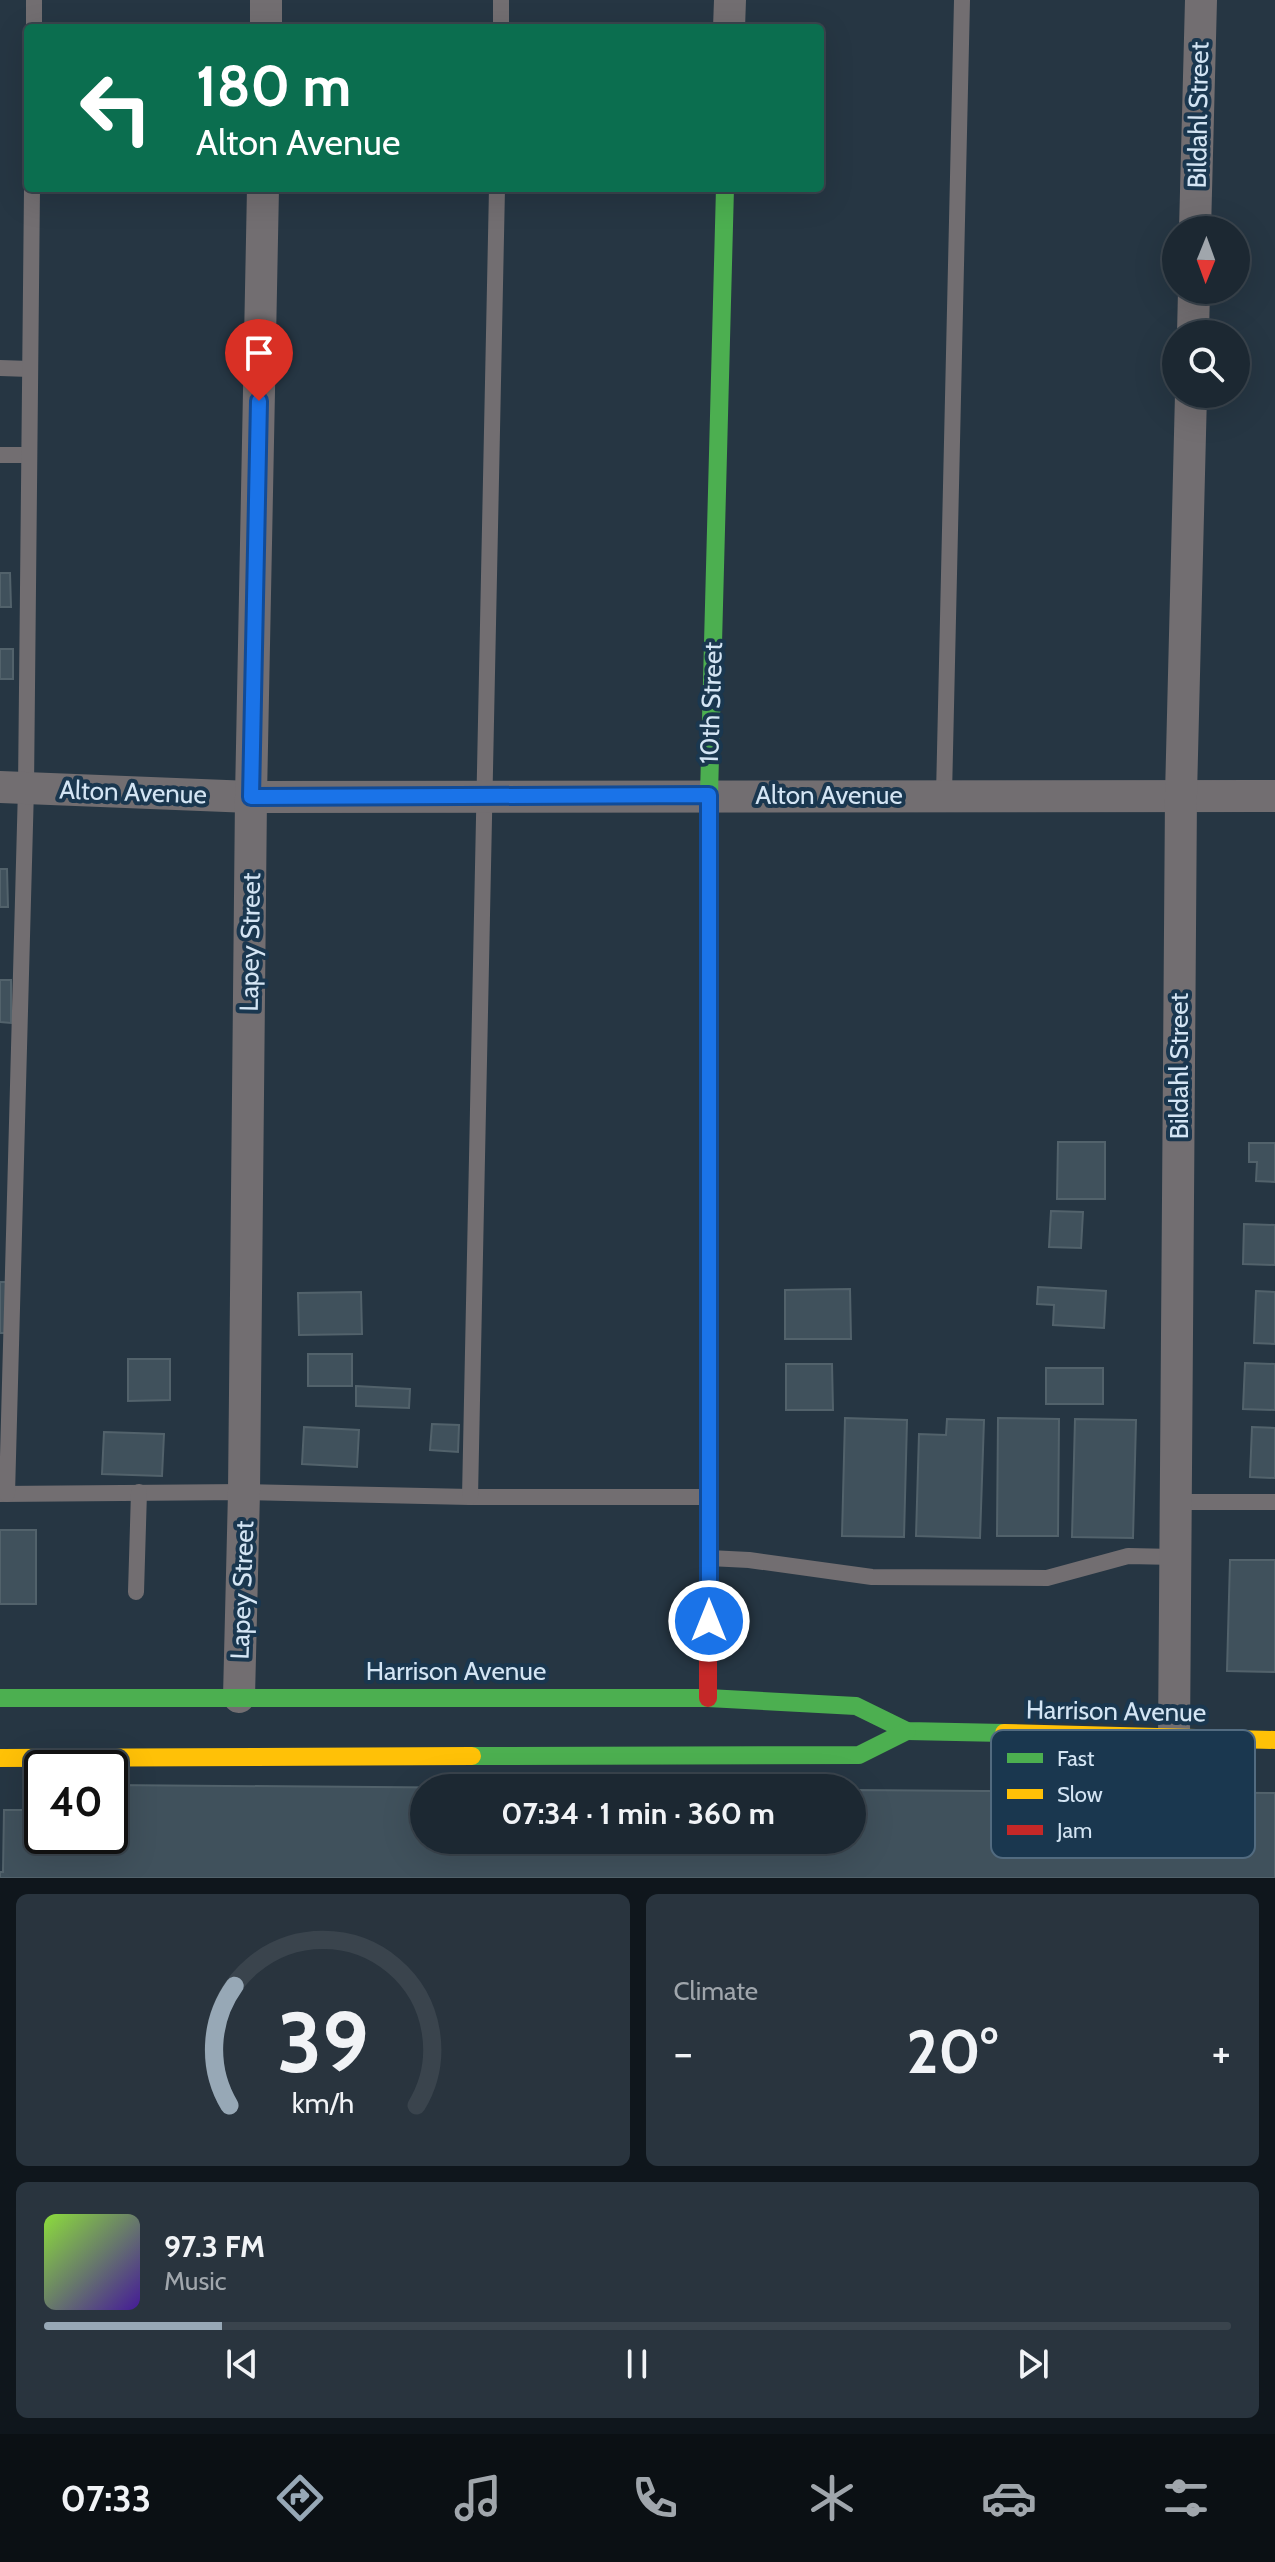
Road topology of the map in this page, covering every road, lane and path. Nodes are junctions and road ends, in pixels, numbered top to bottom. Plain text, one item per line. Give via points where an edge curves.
1 (34, 0) edge
2 (266, 0) edge
3 (501, 0) edge
4 (730, 0) edge
5 (962, 0) edge
6 (1201, 0) edge
7 (34, 24) edge
8 (266, 24) edge
9 (501, 24) edge
10 (729, 24) edge
11 (32, 192) edge
12 (263, 192) edge
13 (497, 192) edge
14 (725, 192) edge
15 (1195, 216) edge
16 (0, 368) edge
17 (30, 369) junction
18 (1191, 408) edge
19 (0, 455) edge
20 (29, 455) junction
21 (13, 787) edge
22 (709, 795) junction
23 (944, 795) junction
24 (1181, 795) junction
25 (484, 796) junction
26 (1275, 796) edge
27 (251, 797) junction
28 (8, 1164) edge
29 (139, 1492) junction
30 (244, 1492) junction
31 (4, 1494) edge
32 (470, 1497) junction
33 (709, 1497) junction
34 (1176, 1502) junction
35 (1275, 1502) edge
36 (1175, 1557) junction
37 (709, 1558) junction
38 (136, 1592) dead end
39 (239, 1697) junction
40 (0, 1698) edge
41 (708, 1698) junction
42 (1174, 1730) edge
43 (907, 1731) junction
44 (991, 1734) edge
45 (1255, 1740) edge
46 (1275, 1740) edge
47 (0, 1758) edge

1 - 7 lane
2 - 8 street
3 - 9 lane
4 - 10 street
5 - 23 lane
6 - 15 street, Bildahl Street
11 - 17 lane
12 - 27 street, Lapey Street
13 - 25 lane
14 - 22 main road, 10th Street
16 - 17 lane
17 - 20 lane
18 - 24 street, Bildahl Street
19 - 20 lane
20 - 21 lane
21 - 27 street, Alton Avenue
21 - 28 lane
22 - 23 street, Alton Avenue
22 - 25 street, Alton Avenue
22 - 33 main road, 10th Street
23 - 24 street, Alton Avenue
24 - 26 street, Alton Avenue
24 - 34 street, Bildahl Street
25 - 27 street, Alton Avenue
25 - 32 lane
27 - 30 street, Lapey Street
28 - 31 lane
29 - 30 lane
29 - 31 lane
29 - 38 lane
30 - 32 lane
30 - 39 street, Lapey Street
32 - 33 lane
33 - 37 main road, 10th Street
34 - 35 lane
34 - 36 street, Bildahl Street
36 - 37 lane via 1128,1556 1047,1578 872,1577
36 - 42 street, Bildahl Street
37 - 41 main road, 10th Street
39 - 40 main road, Harrison Avenue
39 - 41 main road, Harrison Avenue
41 - 43 main road, Harrison Avenue via 856,1706
43 - 44 main road, Harrison Avenue
43 - 47 main road, Harrison Avenue via 859,1755
45 - 46 main road, Harrison Avenue

